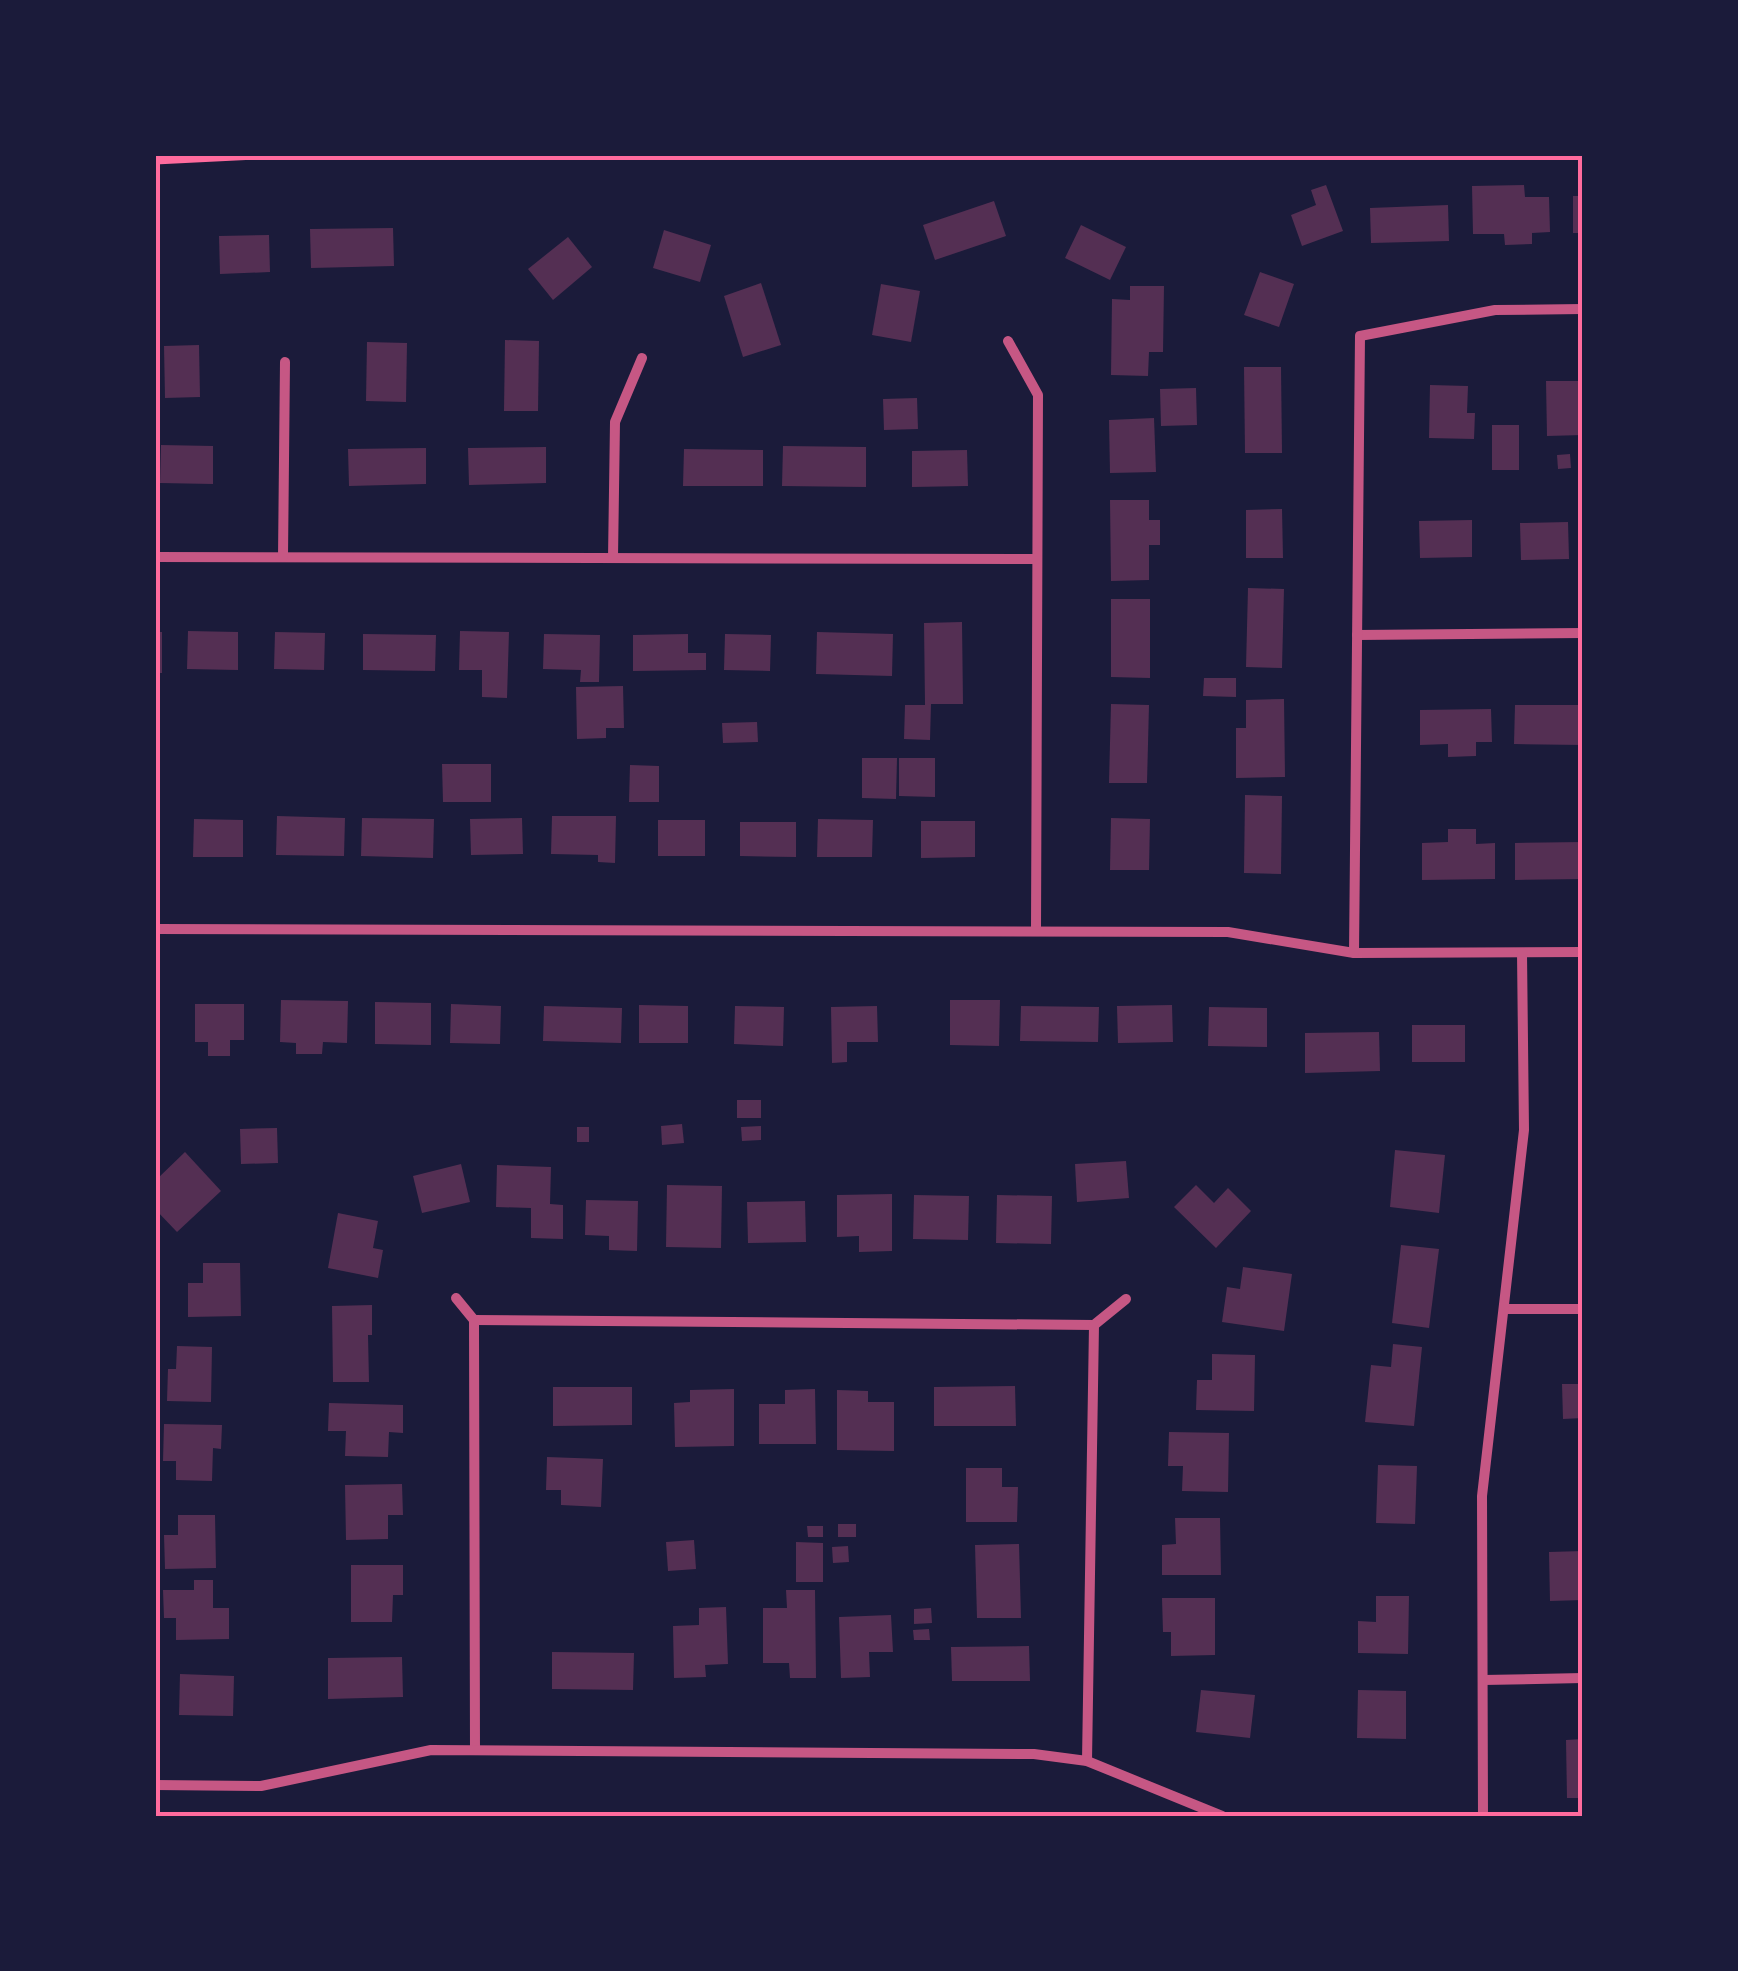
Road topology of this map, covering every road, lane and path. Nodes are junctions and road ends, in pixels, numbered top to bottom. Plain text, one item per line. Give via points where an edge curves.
1 (296, 155) edge
2 (155, 162) edge
3 (1583, 309) edge
4 (1008, 342) dead end
5 (642, 358) dead end
6 (285, 362) dead end
7 (155, 557) edge
8 (284, 557) junction
9 (613, 558) junction
10 (1038, 560) junction
11 (1583, 634) edge
12 (1357, 635) junction
13 (155, 929) edge
14 (1036, 931) junction
15 (1522, 952) junction
16 (1583, 952) edge
17 (1354, 953) junction
18 (456, 1298) dead end
19 (1126, 1299) dead end
20 (1504, 1309) junction
21 (1583, 1309) edge
22 (474, 1320) junction
23 (1094, 1325) junction
24 (1583, 1678) edge
25 (1483, 1680) junction
26 (474, 1749) junction
27 (1088, 1761) junction
28 (155, 1784) edge
29 (1222, 1816) edge
30 (1483, 1816) edge

1 - 2 path
3 - 12 street via 1495,310 1360,336
4 - 10 street via 1038,395
5 - 9 street via 615,422
6 - 8 street
7 - 8 street
8 - 9 street
9 - 10 street
10 - 14 street
11 - 12 street
12 - 17 street
13 - 14 street
14 - 17 street via 1228,932
15 - 16 street
15 - 17 street
15 - 20 street via 1524,1130
18 - 22 street
19 - 23 street
20 - 21 street
20 - 25 street via 1482,1496
22 - 23 street
22 - 26 street
23 - 27 street
24 - 25 street
25 - 30 street
26 - 27 street via 1034,1754
26 - 28 street via 430,1750 261,1786
27 - 29 street

